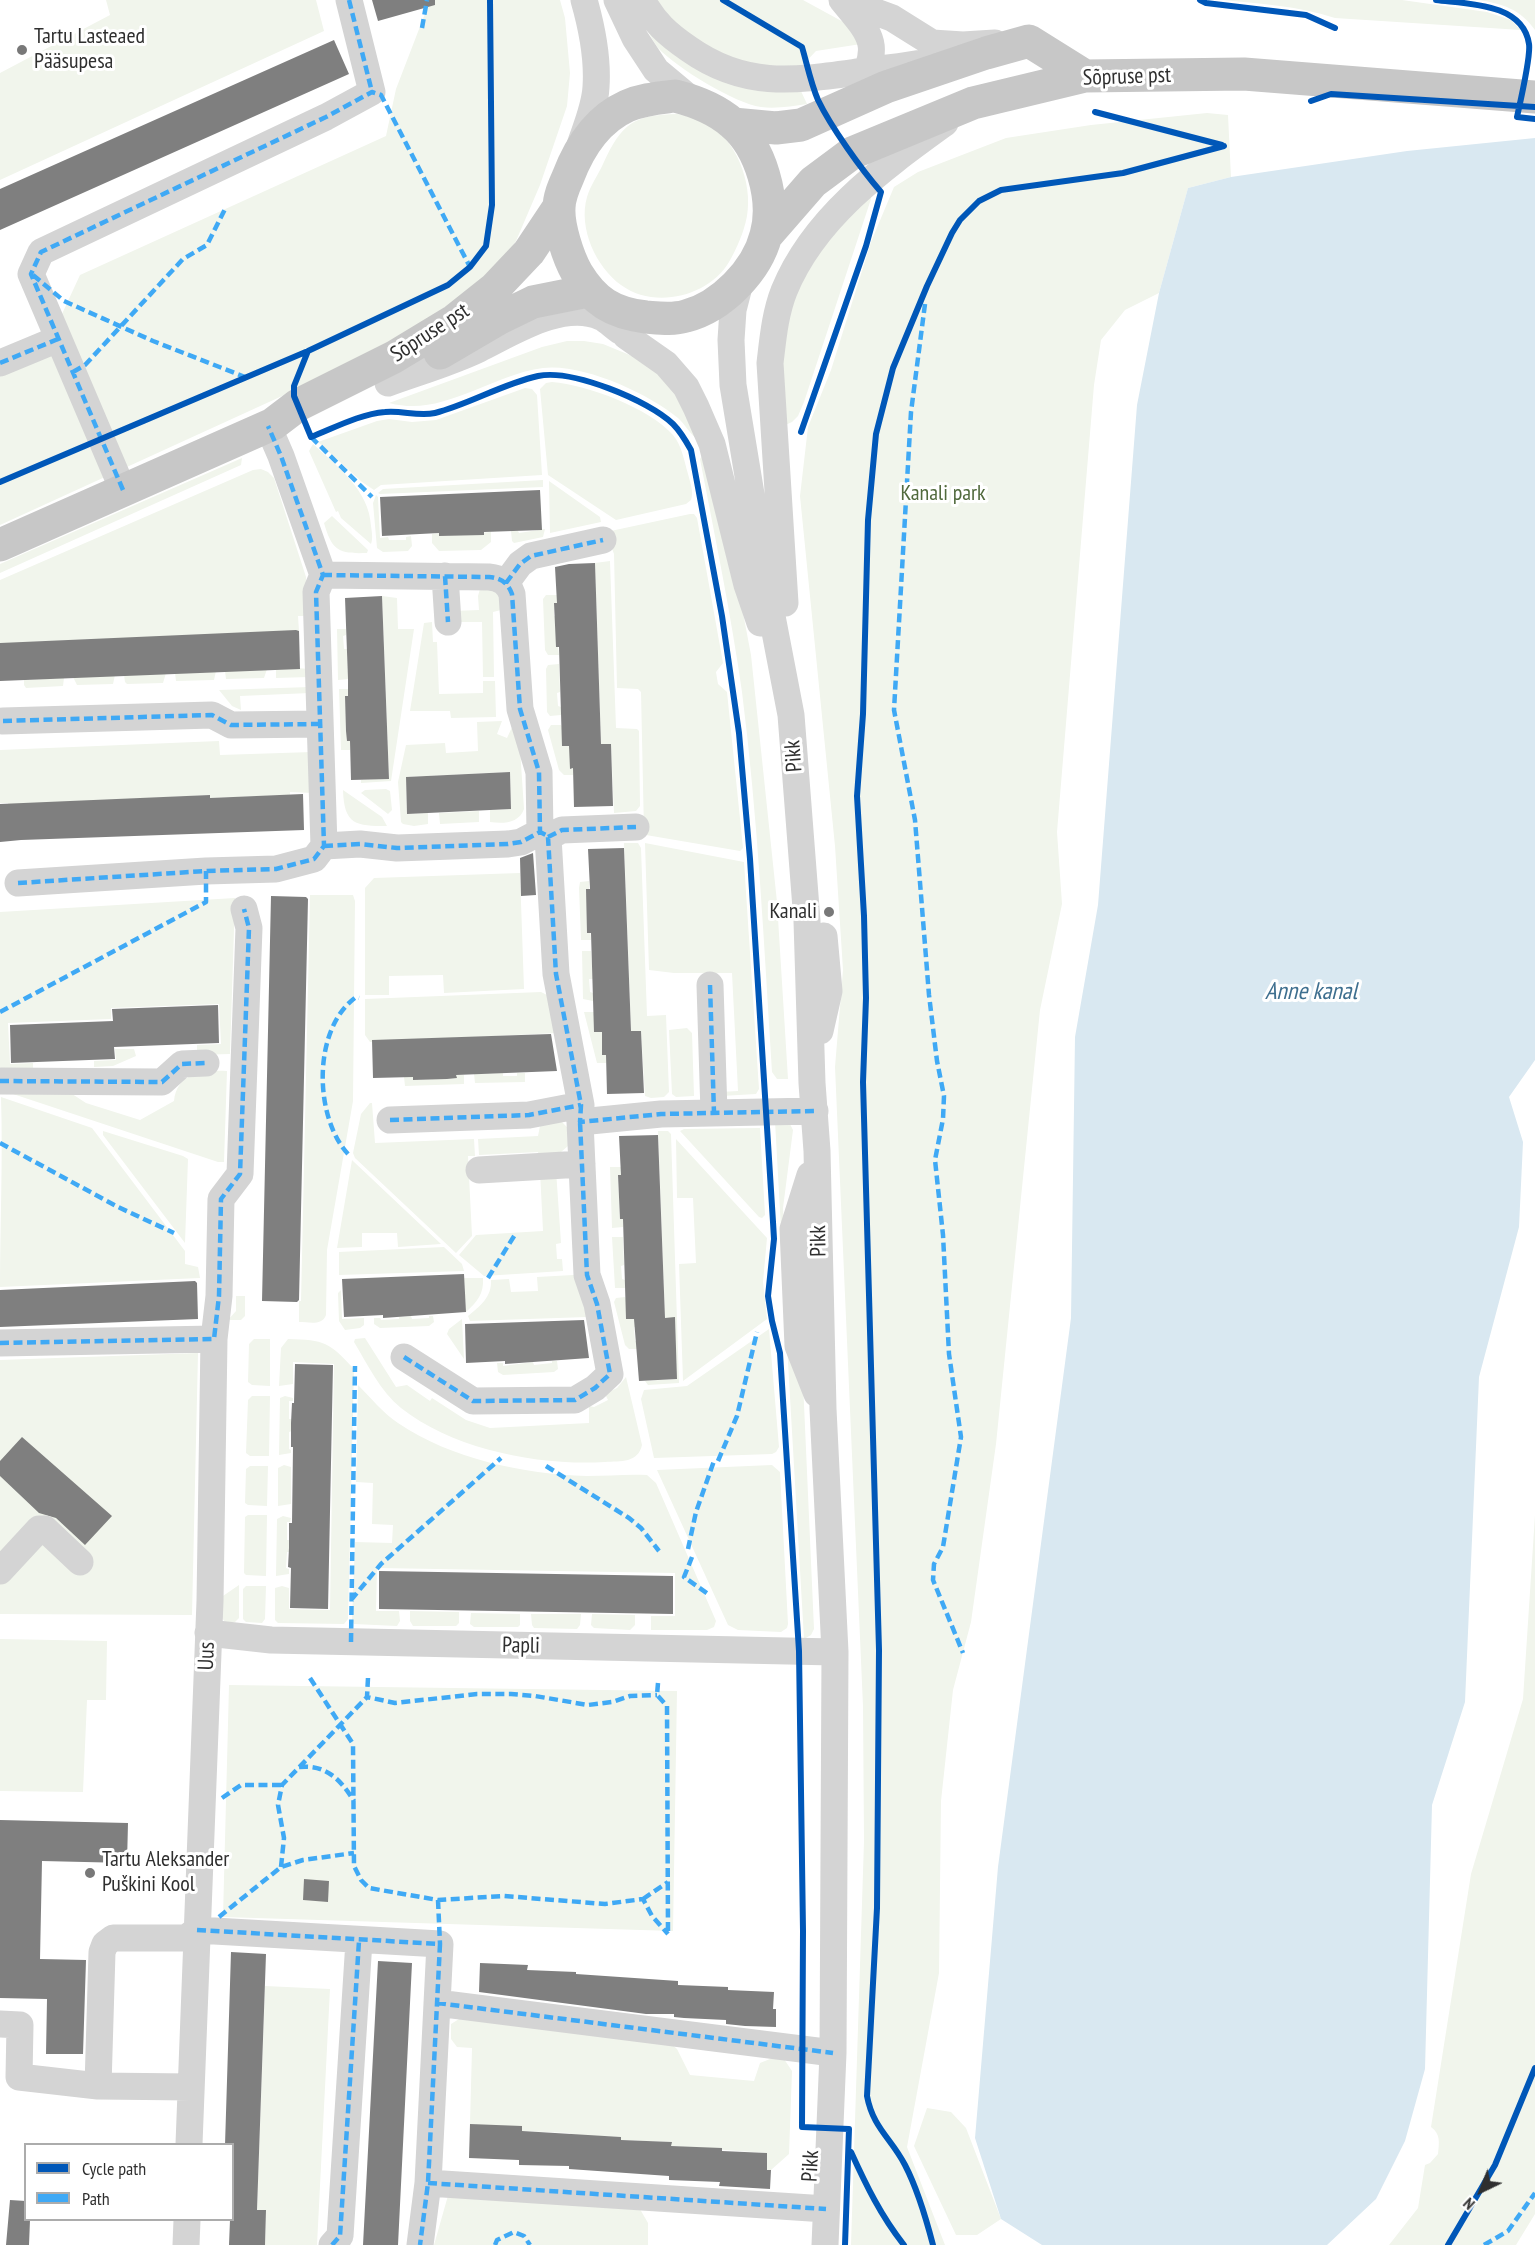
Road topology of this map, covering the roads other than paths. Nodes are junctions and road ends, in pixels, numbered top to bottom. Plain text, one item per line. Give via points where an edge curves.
1 (349, 0) edge
2 (584, 0) edge
3 (617, 0) edge
4 (642, 0) edge
5 (843, 0) edge
6 (888, 9) edge
7 (1029, 41) junction
8 (986, 53) junction
9 (868, 70) junction
10 (1085, 76) junction
11 (1535, 97) edge
12 (692, 100) junction
13 (973, 103) junction
14 (846, 106) junction
15 (733, 124) junction
16 (578, 153) junction
17 (559, 207) junction
18 (766, 236) junction
19 (741, 279) junction
20 (597, 298) junction
21 (626, 336) junction
22 (58, 339) junction
23 (0, 363) edge
24 (388, 383) junction
25 (270, 425) junction
26 (123, 490) junction
27 (603, 540) dead end
28 (0, 545) edge
29 (322, 575) junction
30 (445, 576) junction
31 (506, 583) junction
32 (448, 622) dead end
33 (791, 715) junction
34 (3, 721) dead end
35 (320, 724) junction
36 (636, 827) dead end
37 (544, 834) junction
38 (324, 846) junction
39 (18, 883) dead end
40 (244, 909) dead end
41 (710, 986) dead end
42 (206, 1063) dead end
43 (0, 1081) edge
44 (815, 1111) junction
45 (580, 1113) junction
46 (714, 1113) junction
47 (390, 1120) dead end
48 (582, 1164) junction
49 (479, 1170) dead end
50 (214, 1339) junction
51 (0, 1343) edge
52 (404, 1357) dead end
53 (80, 1562) dead end
54 (0, 1571) edge
55 (208, 1634) junction
56 (835, 1652) junction
57 (197, 1930) junction
58 (359, 1941) junction
59 (437, 2003) junction
60 (0, 2024) edge
61 (833, 2053) junction
62 (98, 2086) junction
63 (191, 2087) junction
64 (189, 2143) edge
65 (428, 2183) junction
66 (826, 2210) junction
67 (187, 2221) edge
68 (186, 2245) edge
69 (332, 2245) edge
70 (420, 2245) edge
71 (825, 2245) edge

1 - 22 street via 372,92 41,252 31,274
2 - 16 street via 595,52 596,88
3 - 12 street via 656,70
4 - 9 street via 653,20 678,42 708,63 739,74 772,80 812,79
5 - 6 street
5 - 9 street via 868,32 872,57
6 - 7 street via 932,43
7 - 8 main road
7 - 10 main road
8 - 9 street
8 - 14 main road via 886,87
9 - 14 street
10 - 11 main road, Sõpruse pst via 1244,74
10 - 13 main road, Sõpruse pst
12 - 15 main road
12 - 16 main road via 675,96 646,99 626,107 595,129
13 - 18 main road, Sõpruse pst via 852,153 813,182
13 - 33 street via 870,179 825,225 784,291 770,363
14 - 15 main road via 801,125 776,128
15 - 18 main road via 748,142 767,187 770,211
16 - 17 main road
17 - 20 main road via 574,267
17 - 25 main road, Sõpruse pst via 529,252 494,289 455,320 394,357 298,405
18 - 19 main road
19 - 20 main road via 728,293 685,317 635,316
19 - 33 street, Pikk via 731,340 733,385
20 - 21 street
20 - 24 main road, Sõpruse pst via 533,302
21 - 24 street via 600,317 573,312 514,330 478,350
21 - 33 street via 666,364 686,387 696,407 712,444 747,585
22 - 23 street
22 - 26 street
24 - 25 main road, Sõpruse pst via 305,423
25 - 26 main road, Sõpruse pst
25 - 29 street
26 - 28 main road, Sõpruse pst
27 - 31 street via 531,556
29 - 30 street
29 - 35 street via 316,592
30 - 31 street via 496,578
30 - 32 street
31 - 37 street via 512,594 520,709 538,772
33 - 44 street, Pikk via 807,921
34 - 35 street via 212,715 231,725
35 - 38 street
36 - 37 street
37 - 38 street via 508,844
37 - 45 street via 556,974
38 - 39 street via 314,859 276,869
40 - 50 street, Uus via 249,928 240,1174 221,1199
41 - 46 street
42 - 43 street via 182,1064 162,1082
44 - 46 street
44 - 56 street, Pikk
45 - 46 street
45 - 47 street
45 - 48 street
48 - 49 street
48 - 52 street via 587,1275 597,1304 610,1374 575,1400 473,1401
50 - 51 street
50 - 55 street, Uus
53 - 54 street via 45,1529 39,1529
55 - 56 street, Papli via 270,1640
55 - 57 street, Uus
56 - 61 street, Pikk
57 - 58 street
57 - 62 street via 186,1938 113,1938 105,1944
57 - 63 street, Uus
58 - 59 street via 440,1944
58 - 69 street via 340,2236
59 - 61 street
59 - 65 street
60 - 62 street via 20,2025 19,2077
61 - 66 street, Pikk
62 - 63 street
63 - 64 street, Uus
65 - 66 street, Pikk
65 - 70 street
66 - 71 street, Pikk
67 - 68 street

